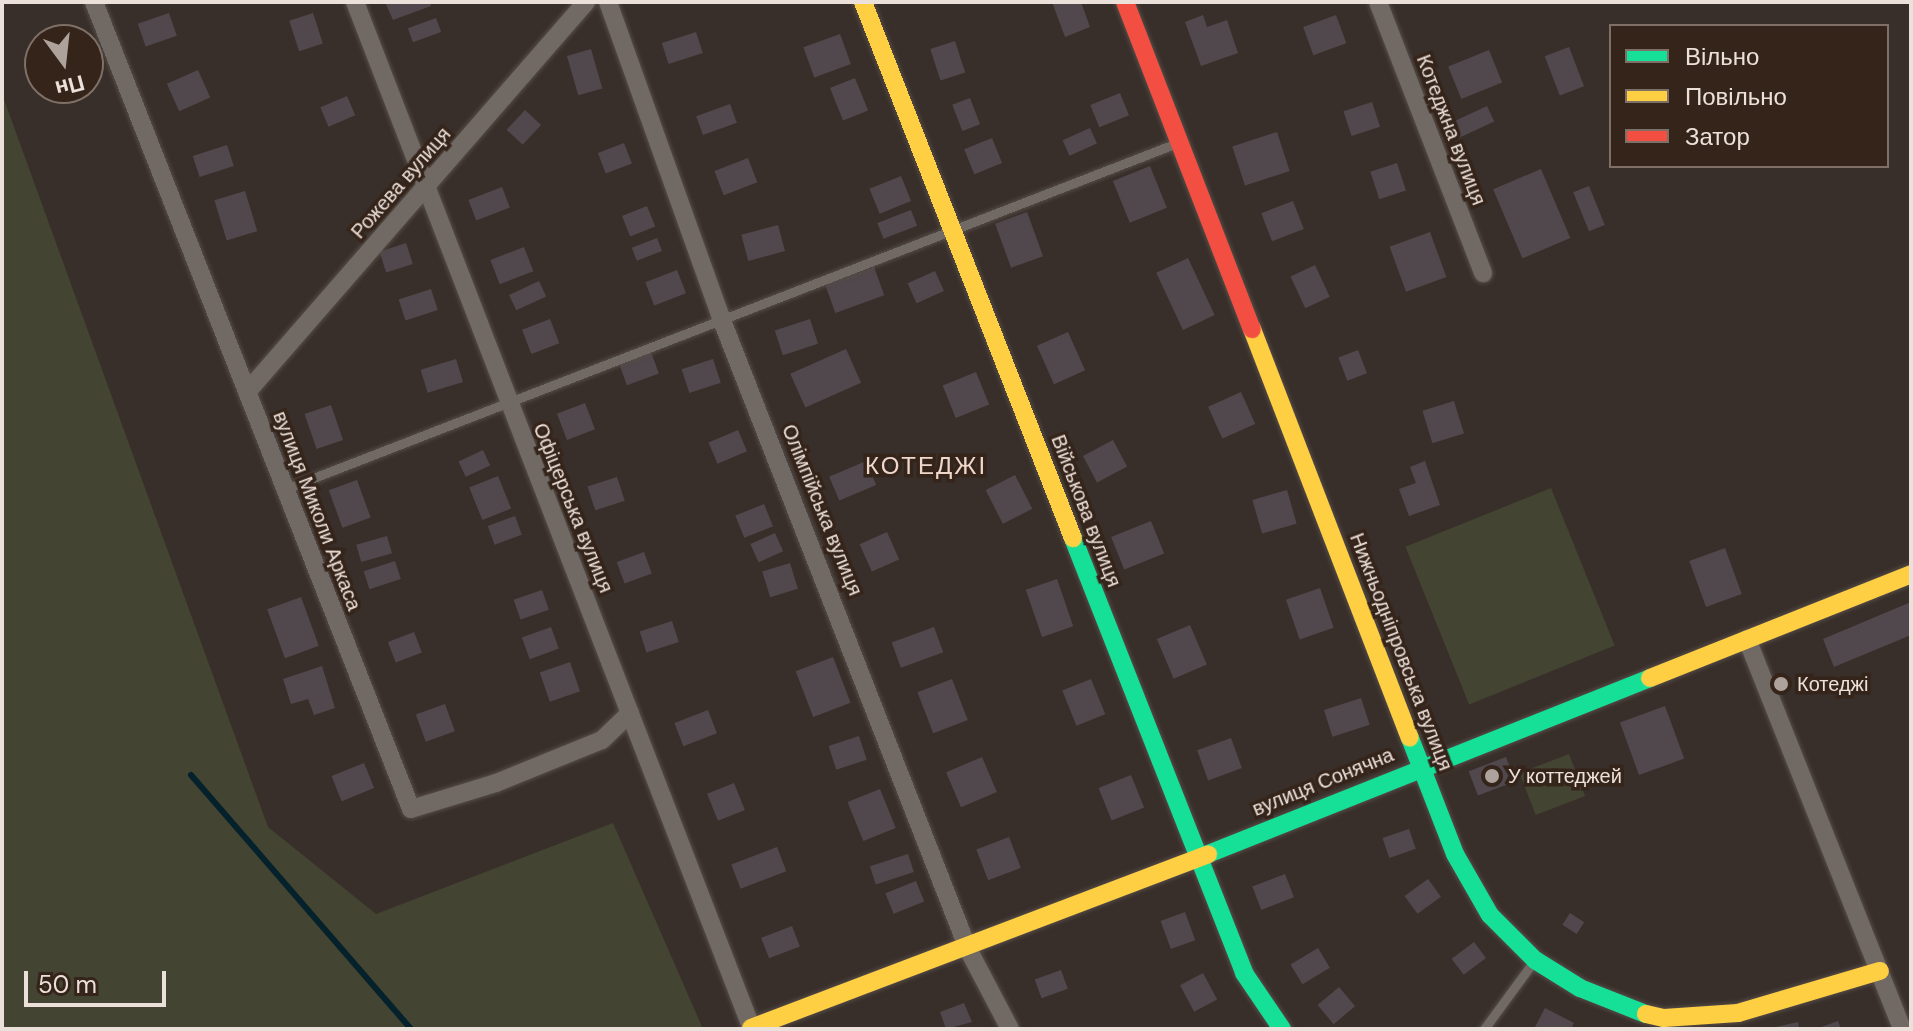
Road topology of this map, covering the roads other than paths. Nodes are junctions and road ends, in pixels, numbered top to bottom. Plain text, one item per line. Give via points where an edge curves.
1 (94, 2) edge
2 (355, 2) edge
3 (586, 2) edge
4 (608, 2) edge
5 (863, 2) edge
6 (1125, 2) edge
7 (1378, 2) edge
8 (1177, 143) junction
9 (426, 188) junction
10 (954, 229) junction
11 (1483, 273) dead end
12 (721, 318) junction
13 (247, 392) junction
14 (508, 404) junction
15 (285, 489) junction
16 (1911, 574) edge
17 (1747, 639) junction
18 (630, 713) junction
19 (1422, 765) junction
20 (1200, 856) junction
21 (968, 949) junction
22 (1535, 960) junction
23 (1880, 971) junction
24 (1664, 1023) edge
25 (752, 1029) edge
26 (1010, 1029) edge
27 (1282, 1029) edge
28 (1484, 1029) edge
29 (1902, 1029) edge

1 - 13 street, вулиця Миколи Аркаса
2 - 9 street, Офіцерська вулиця
3 - 9 street, Рожева вулиця
4 - 12 street, Олімпійська вулиця
5 - 10 street, Військова вулиця
6 - 8 street, Нижньодніпровська вулиця
7 - 11 street, Котеджна вулиця
8 - 10 lane
8 - 19 street, Нижньодніпровська вулиця
9 - 13 street, Рожева вулиця
9 - 14 street, Офіцерська вулиця
10 - 12 lane
10 - 20 street, Військова вулиця via 1133,698
12 - 14 lane
12 - 21 street, Олімпійська вулиця
13 - 15 street, вулиця Миколи Аркаса
14 - 15 lane
14 - 18 street, Офіцерська вулиця
15 - 18 street, вулиця Миколи Аркаса via 411,809 468,794 602,740
16 - 17 street, вулиця Сонячна
17 - 19 street, вулиця Сонячна
17 - 23 street
18 - 25 street, Офіцерська вулиця
19 - 20 street, вулиця Сонячна
19 - 22 street, Нижньодніпровська вулиця via 1455,854 1476,891 1490,915
20 - 21 street, вулиця Сонячна
20 - 27 street, Військова вулиця via 1244,973
21 - 25 street, вулиця Сонячна
21 - 26 street, Олімпійська вулиця
22 - 24 street, Нижньодніпровська вулиця
22 - 28 lane
23 - 24 street, Нижньодніпровська вулиця via 1738,1013
23 - 29 street

